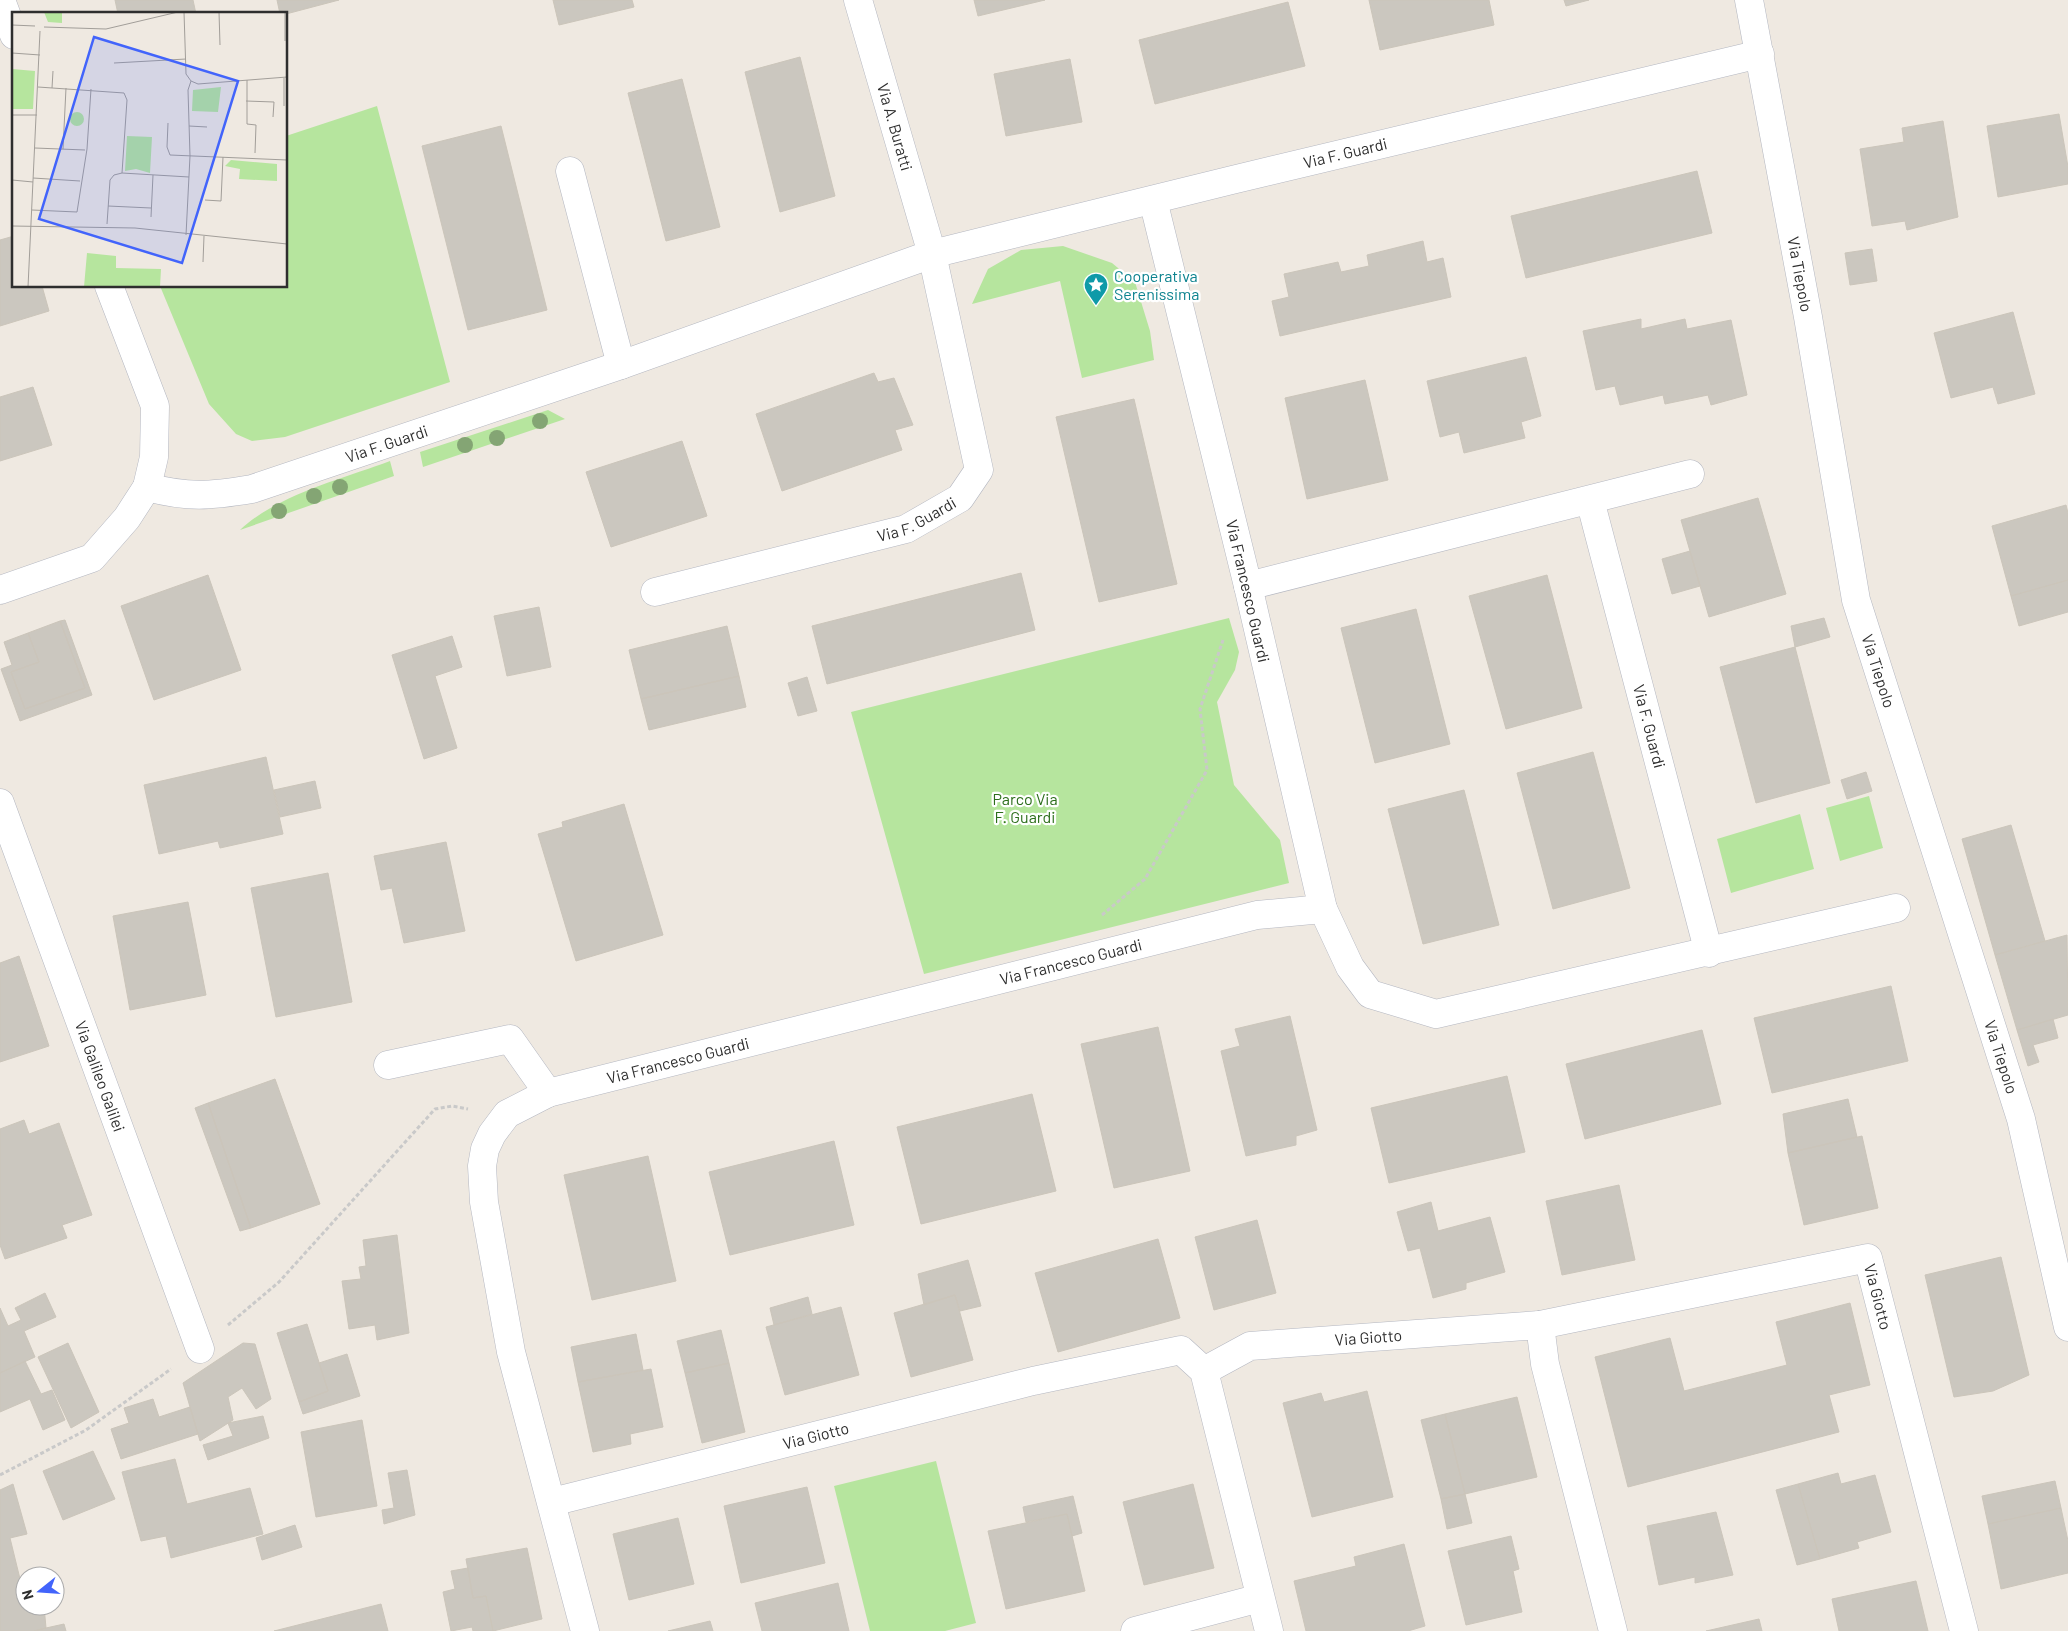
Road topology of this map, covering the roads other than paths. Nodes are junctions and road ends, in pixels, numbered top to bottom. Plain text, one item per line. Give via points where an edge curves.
1 (1, 0) edge
2 (858, 0) edge
3 (1749, 0) edge
4 (12, 29) edge
5 (1760, 54) junction
6 (570, 171) dead end
7 (1153, 200) junction
8 (932, 254) junction
9 (110, 288) edge
10 (621, 365) junction
11 (1690, 474) dead end
12 (147, 488) junction
13 (1590, 500) junction
14 (1248, 586) junction
15 (0, 590) edge
16 (655, 592) dead end
17 (0, 803) edge
18 (1896, 908) dead end
19 (1323, 909) junction
20 (1709, 953) junction
21 (388, 1065) dead end
22 (548, 1093) junction
23 (1540, 1325) junction
24 (2068, 1327) edge
25 (200, 1349) road end
26 (1204, 1371) junction
27 (552, 1502) junction
28 (1260, 1598) junction
29 (585, 1631) edge
30 (1135, 1631) edge
31 (1269, 1631) edge
32 (1613, 1631) edge
33 (1964, 1631) edge

1 - 4 street
2 - 8 street, Via A. Buratti
3 - 5 street, Via Tiepolo
5 - 7 street, Via F. Guardi
5 - 24 street, Via Tiepolo via 1856,600 2021,1119
6 - 10 street
7 - 8 street, Via F. Guardi
7 - 14 street, Via Francesco Guardi
8 - 10 street, Via F. Guardi
8 - 16 street, Via F. Guardi via 979,470 960,498 906,529
9 - 12 street via 155,406 154,457
10 - 12 street, Via F. Guardi via 252,489 208,496
11 - 13 street
12 - 15 street via 127,518 92,558
13 - 14 street
13 - 20 street, Via F. Guardi
14 - 19 street, Via Francesco Guardi
17 - 25 street, Via Galileo Galilei
18 - 20 street
19 - 20 street via 1350,967 1370,994 1436,1014
19 - 22 street, Via Francesco Guardi via 1257,915
21 - 22 street via 510,1039
22 - 27 street, Via Francesco Guardi via 507,1114 492,1134 482,1166 484,1202 511,1352
23 - 26 street, Via Giotto via 1250,1346
23 - 32 street via 1545,1364
23 - 33 street, Via Giotto via 1868,1258
26 - 27 street, Via Giotto via 1181,1350 1033,1381
26 - 28 street
27 - 29 street
28 - 30 street
28 - 31 street

